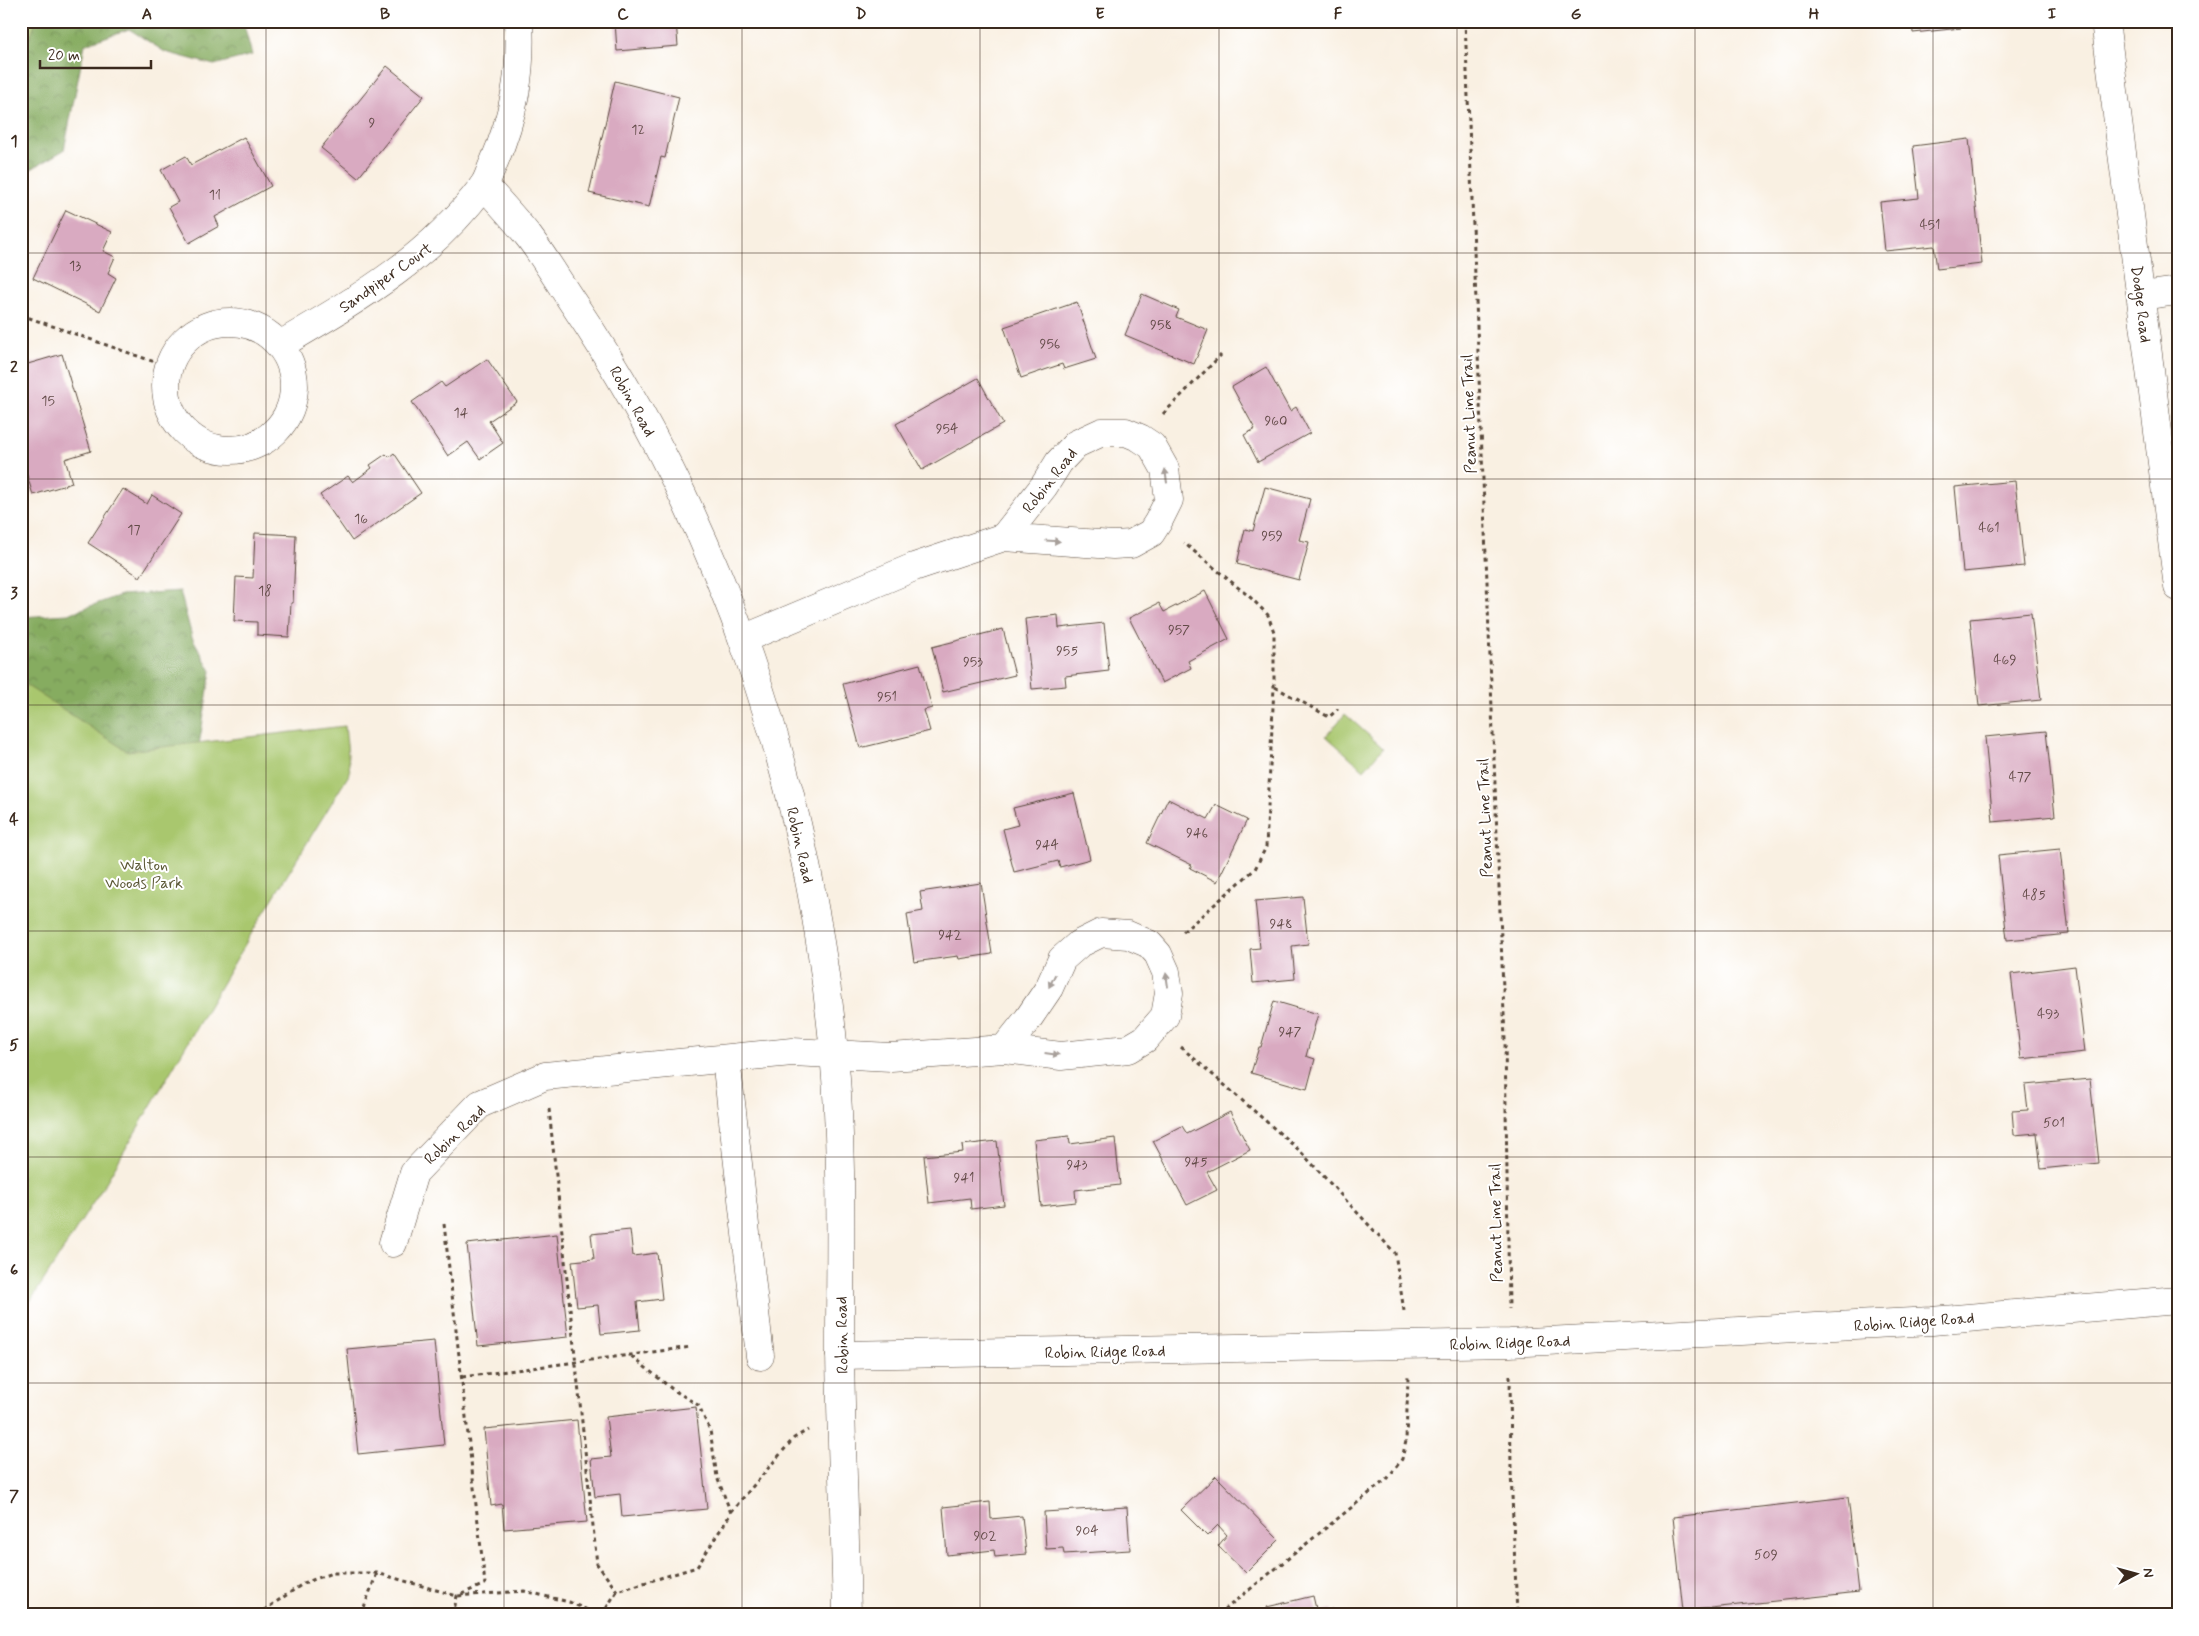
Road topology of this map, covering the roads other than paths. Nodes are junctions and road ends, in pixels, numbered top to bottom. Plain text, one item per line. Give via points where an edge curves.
1 (519, 21) edge
2 (2105, 21) edge
3 (484, 185) junction
4 (2178, 291) edge
5 (2141, 296) junction
6 (280, 344) junction
7 (1004, 537) junction
8 (2178, 587) edge
9 (743, 639) junction
10 (1004, 1049) junction
11 (834, 1055) junction
12 (726, 1059) junction
13 (392, 1243) dead end
14 (2178, 1300) edge
15 (840, 1355) junction
16 (760, 1356) dead end
17 (847, 1615) edge

1 - 3 street, Sandpiper Court via 519,82 506,136
2 - 5 street, Dodge Road
3 - 6 street, Sandpiper Court via 434,243 367,294
3 - 9 street, Robin Road via 529,237 603,346 682,494
4 - 5 street
5 - 8 street, Dodge Road
6 - 6 street via 291,364 295,386 291,408 280,426 264,441 243,449 221,450 200,443 183,429 171,410 166,389 169,367 179,347 193,334 210,325 248,324 266,332
7 -> 7 street, Robin Road via 1131,544 1151,533 1168,500 1165,469 1152,446 1140,438 1126,432 1102,432 1076,444 1059,462
7 - 9 street, Robin Road via 914,567
9 - 11 street, Robin Road via 781,758 814,900
10 -> 10 street, Robin Road via 1061,1056 1128,1049 1145,1039 1165,1016 1169,993 1166,972 1158,954 1149,944 1128,935 1101,933 1079,944 1062,959 1049,988
10 - 11 street, Robin Road via 891,1057
11 - 12 street, Robin Road via 792,1052
11 - 15 street, Robin Road via 839,1155
12 - 13 street, Robin Road via 545,1076 480,1104 414,1172
12 - 16 street
14 - 15 street, Robin Ridge Road via 1932,1321 1510,1343
15 - 17 street, Robin Road

